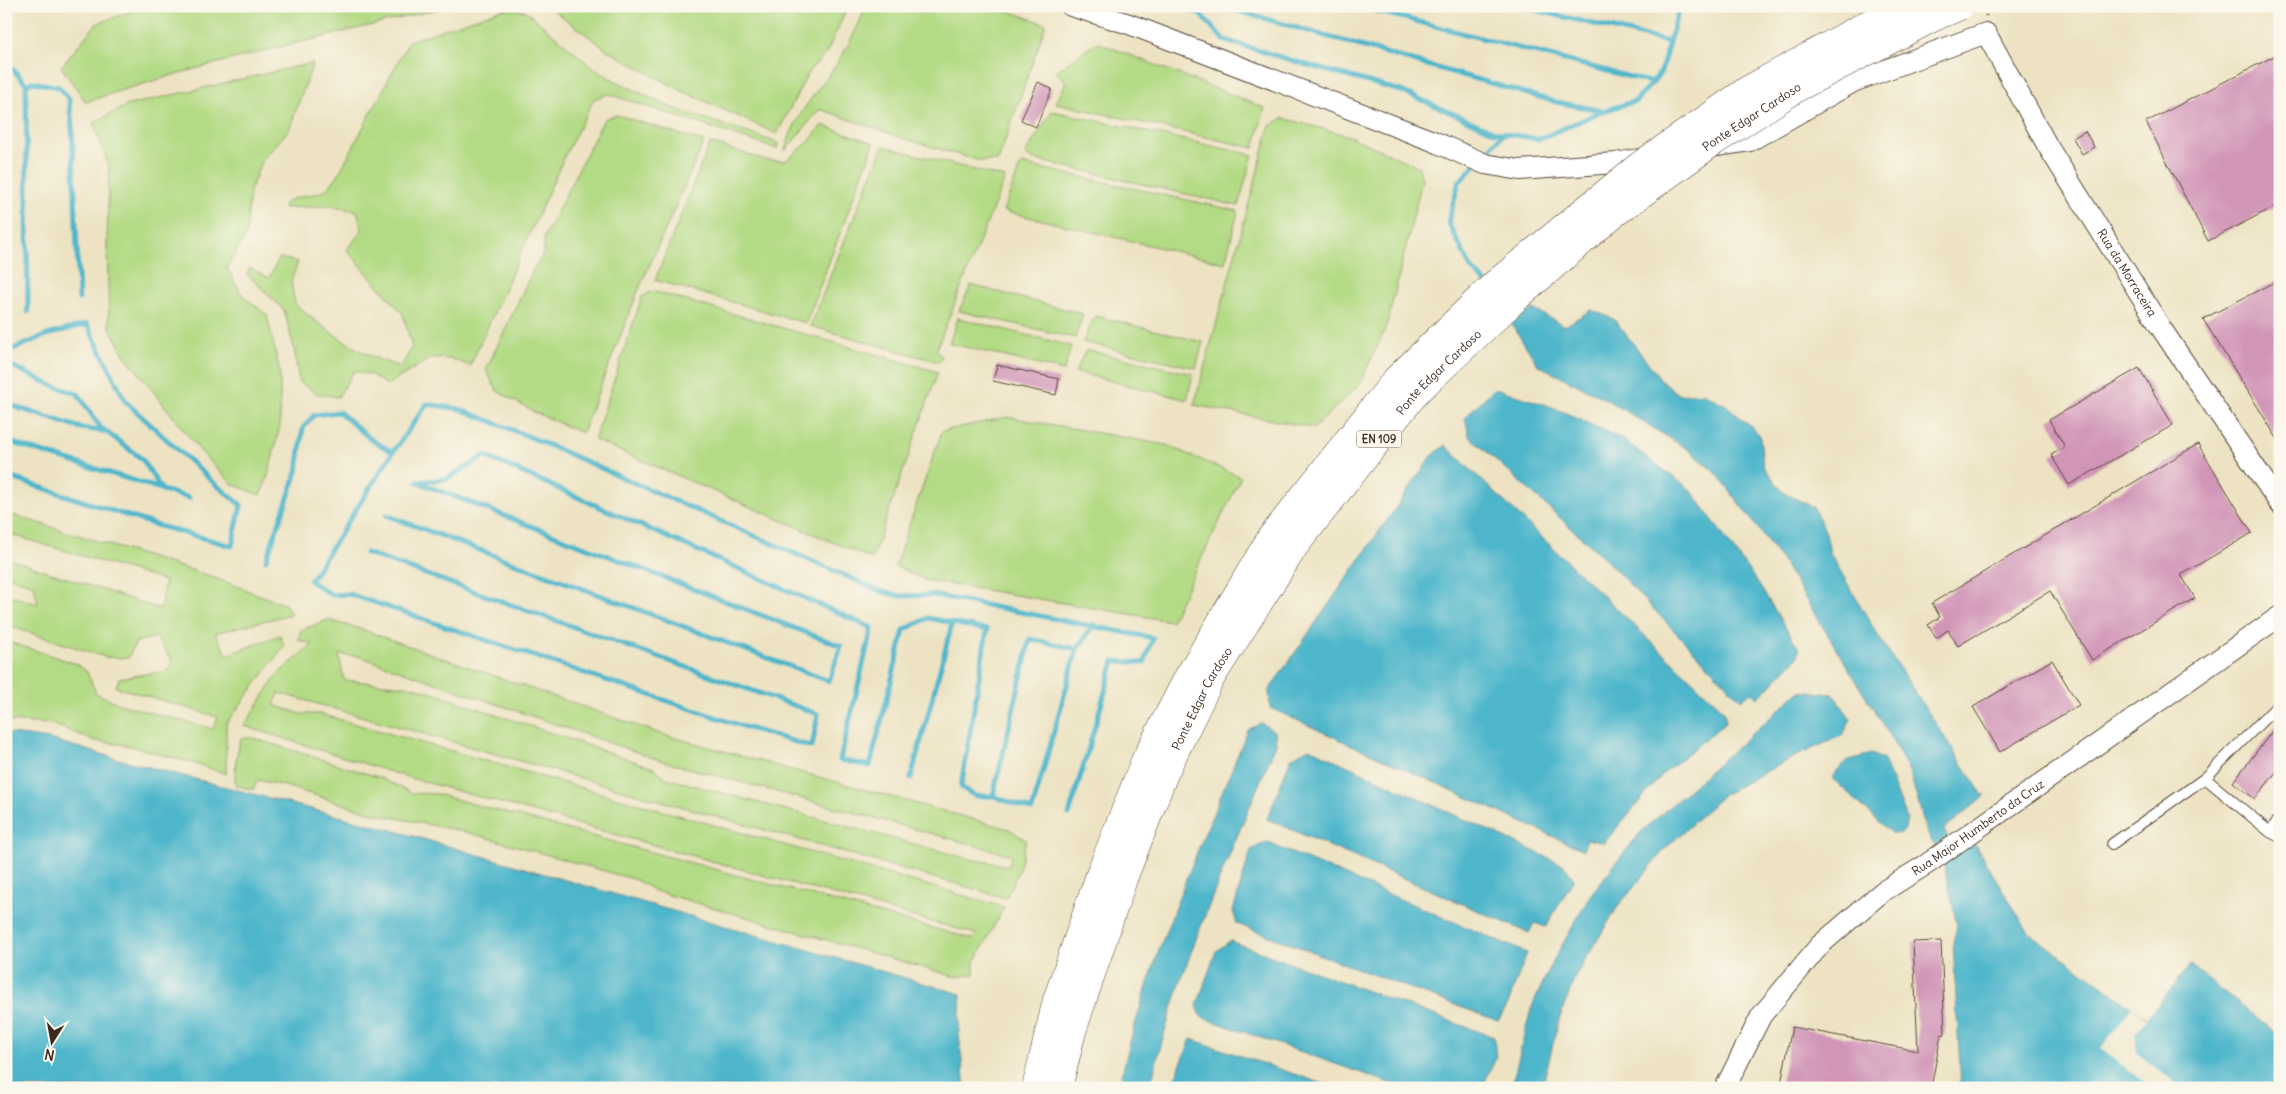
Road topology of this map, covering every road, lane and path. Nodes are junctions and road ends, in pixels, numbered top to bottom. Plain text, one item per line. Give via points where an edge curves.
1 (1071, 6) edge
2 (1909, 6) edge
3 (1960, 6) edge
4 (2280, 504) edge
5 (2280, 616) edge
6 (2280, 703) edge
7 (2205, 778) junction
8 (2280, 817) edge
9 (2270, 832) junction
10 (2280, 837) edge
11 (2112, 844) dead end
12 (1036, 1088) edge
13 (1058, 1088) edge
14 (1725, 1088) edge

1 - 4 street, Rua da Morraceira via 1129,24 1485,164 1520,170 1615,164 1750,141 1853,82 1986,33 2048,145 2156,319
2 - 12 main road, Ponte Edgar Cardoso / EN 109, bridge via 1868,24 1748,90 1638,167 1494,285 1396,380 1271,538 1189,676 1145,761 1101,872 1057,1000
3 - 13 main road, Ponte Edgar Cardoso / EN 109, bridge via 1798,87 1703,150 1612,215 1518,296 1416,392 1295,545 1210,678 1165,771 1123,879 1072,1031
5 - 14 street, Rua Major Humberto da Cruz via 1927,864 1882,892 1820,945 1761,1016
6 - 7 lane
7 - 9 lane
7 - 11 lane
8 - 9 lane
9 - 10 lane

